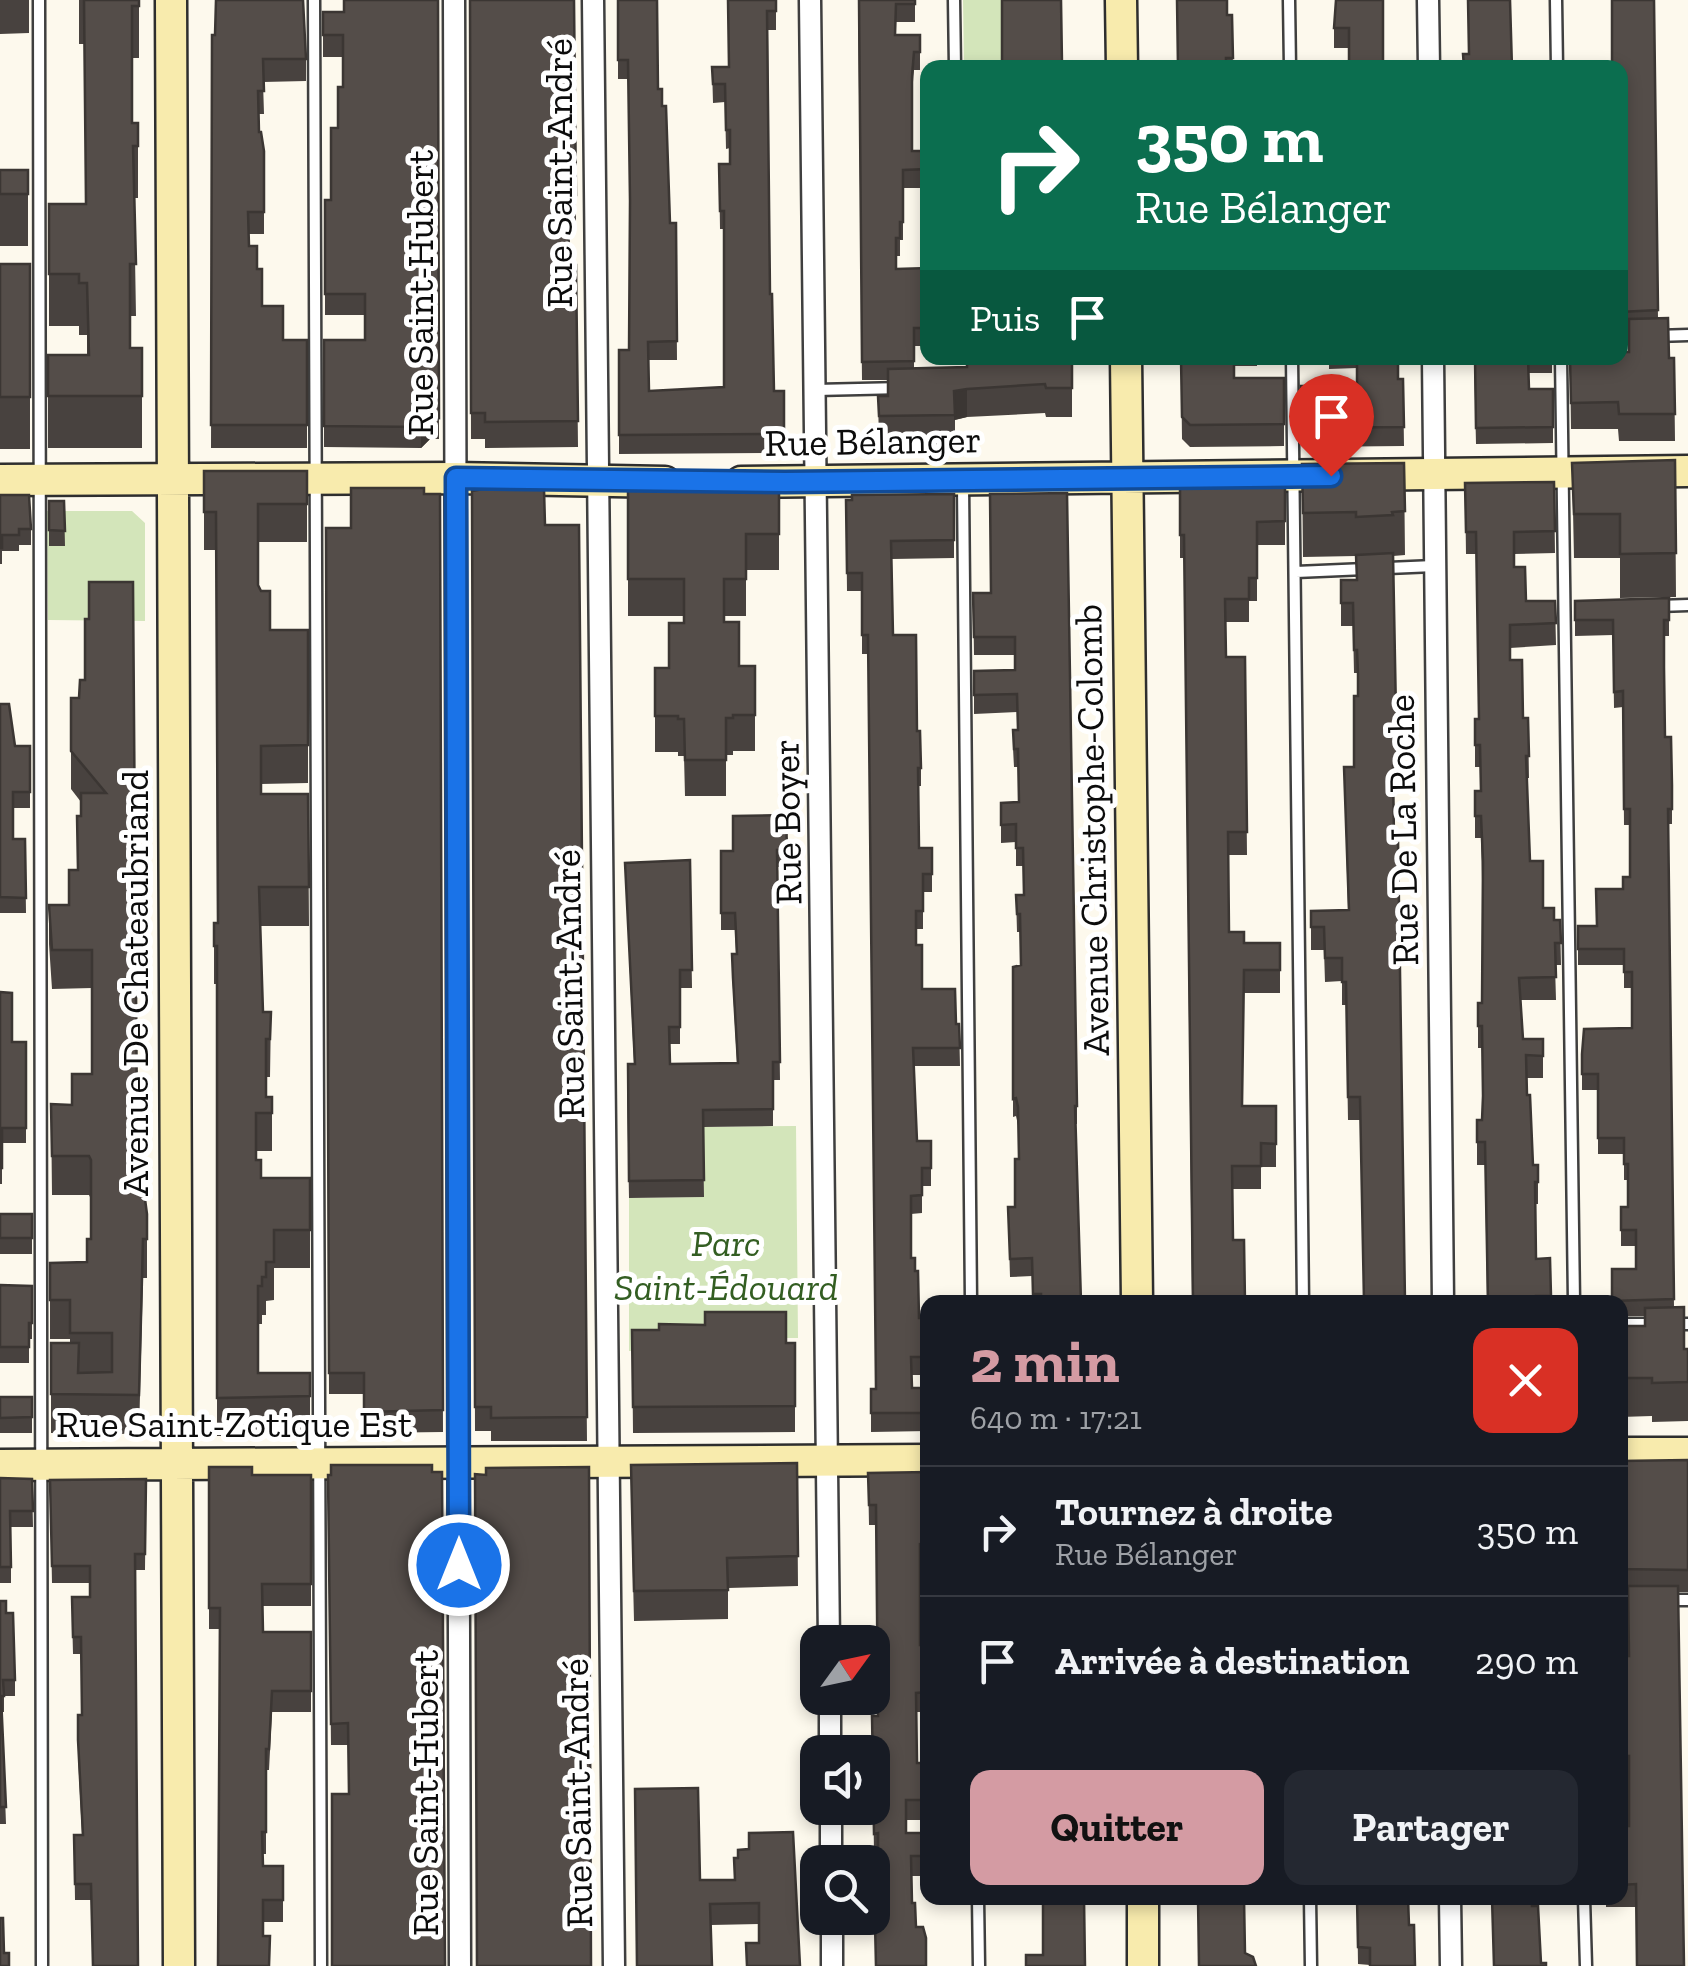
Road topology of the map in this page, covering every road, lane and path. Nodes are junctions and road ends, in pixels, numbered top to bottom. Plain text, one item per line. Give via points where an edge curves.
1 (39, 0) edge
2 (171, 0) edge
3 (314, 0) edge
4 (454, 0) edge
5 (593, 0) edge
6 (810, 0) edge
7 (954, 0) edge
8 (1121, 0) edge
9 (1289, 0) edge
10 (1428, 0) edge
11 (1556, 0) edge
12 (955, 60) edge
13 (1122, 60) edge
14 (1290, 60) edge
15 (1429, 60) edge
16 (1557, 60) edge
17 (1688, 335) edge
18 (1639, 336) edge
19 (1126, 365) edge
20 (1292, 365) edge
21 (1433, 365) edge
22 (1561, 365) edge
23 (919, 388) edge
24 (816, 390) junction
25 (1688, 471) edge
26 (1563, 473) junction
27 (1434, 474) junction
28 (1293, 476) junction
29 (173, 478) junction
30 (317, 478) junction
31 (456, 478) junction
32 (1126, 478) junction
33 (38, 479) junction
34 (962, 479) junction
35 (0, 480) edge
36 (596, 482) junction
37 (818, 482) junction
38 (1436, 566) junction
39 (1296, 572) junction
40 (1644, 606) edge
41 (1688, 606) edge
42 (1565, 608) junction
43 (1585, 608) edge
44 (971, 1295) edge
45 (1137, 1295) edge
46 (1303, 1295) edge
47 (1443, 1295) edge
48 (1574, 1295) edge
49 (1628, 1324) edge
50 (1688, 1324) edge
51 (1628, 1453) edge
52 (1688, 1453) edge
53 (828, 1460) junction
54 (920, 1460) edge
55 (318, 1462) junction
56 (459, 1462) junction
57 (610, 1462) junction
58 (177, 1463) junction
59 (0, 1465) edge
60 (40, 1465) junction
61 (1654, 1600) edge
62 (1688, 1600) edge
63 (829, 1625) edge
64 (978, 1905) edge
65 (1143, 1905) edge
66 (1310, 1905) edge
67 (1450, 1905) edge
68 (1584, 1905) edge
69 (832, 1935) edge
70 (42, 1966) edge
71 (179, 1966) edge
72 (321, 1966) edge
73 (460, 1966) edge
74 (614, 1966) edge
75 (832, 1966) edge
76 (978, 1966) edge
77 (1144, 1966) edge
78 (1311, 1966) edge
79 (1450, 1966) edge
80 (1586, 1966) edge

1 - 33 lane
2 - 29 street, Avenue De Chateaubriand
3 - 30 lane
4 - 31 street, Rue Saint-Hubert
5 - 36 street, Rue Saint-André
6 - 24 street, Rue Boyer
7 - 12 lane
8 - 13 street
9 - 14 lane
10 - 15 street
11 - 16 lane
17 - 18 lane
19 - 32 street, Avenue Christophe-Colomb
20 - 28 lane
21 - 27 street, Rue De La Roche
22 - 26 lane
23 - 24 lane
24 - 37 street, Rue Boyer
25 - 26 street, Rue Bélanger
26 - 27 street, Rue Bélanger
26 - 42 lane
27 - 28 street, Rue Bélanger
27 - 38 street, Rue De La Roche
28 - 32 street, Rue Bélanger
28 - 39 lane
29 - 30 street, Rue Bélanger
29 - 33 street, Rue Bélanger
29 - 58 street, Avenue De Chateaubriand
30 - 31 street, Rue Bélanger
30 - 55 lane
31 - 36 street, Rue Bélanger
31 - 56 street, Rue Saint-Hubert
32 - 34 street, Rue Bélanger
32 - 45 street, Avenue Christophe-Colomb
33 - 35 street, Rue Bélanger
33 - 60 lane
34 - 37 street, Rue Bélanger
34 - 44 lane
36 - 37 street, Rue Bélanger
36 - 57 street, Rue Saint-André
37 - 53 street, Rue Boyer
38 - 39 lane
38 - 47 street, Rue De La Roche
39 - 46 lane
40 - 41 lane
42 - 43 lane
42 - 48 lane
49 - 50 lane
51 - 52 street
53 - 54 street, Rue Saint-Zotique Est
53 - 57 street, Rue Saint-Zotique Est
53 - 63 street, Rue Boyer
55 - 56 street, Rue Saint-Zotique Est
55 - 58 street, Rue Saint-Zotique Est
55 - 72 lane
56 - 57 street, Rue Saint-Zotique Est
56 - 73 street, Rue Saint-Hubert
57 - 74 street, Rue Saint-André
58 - 60 street, Rue Saint-Zotique Est
58 - 71 street, Avenue De Chateaubriand
59 - 60 street, Rue Saint-Zotique Est
60 - 70 lane
61 - 62 lane
64 - 76 lane
65 - 77 street
66 - 78 lane
67 - 79 street
68 - 80 lane
69 - 75 street

